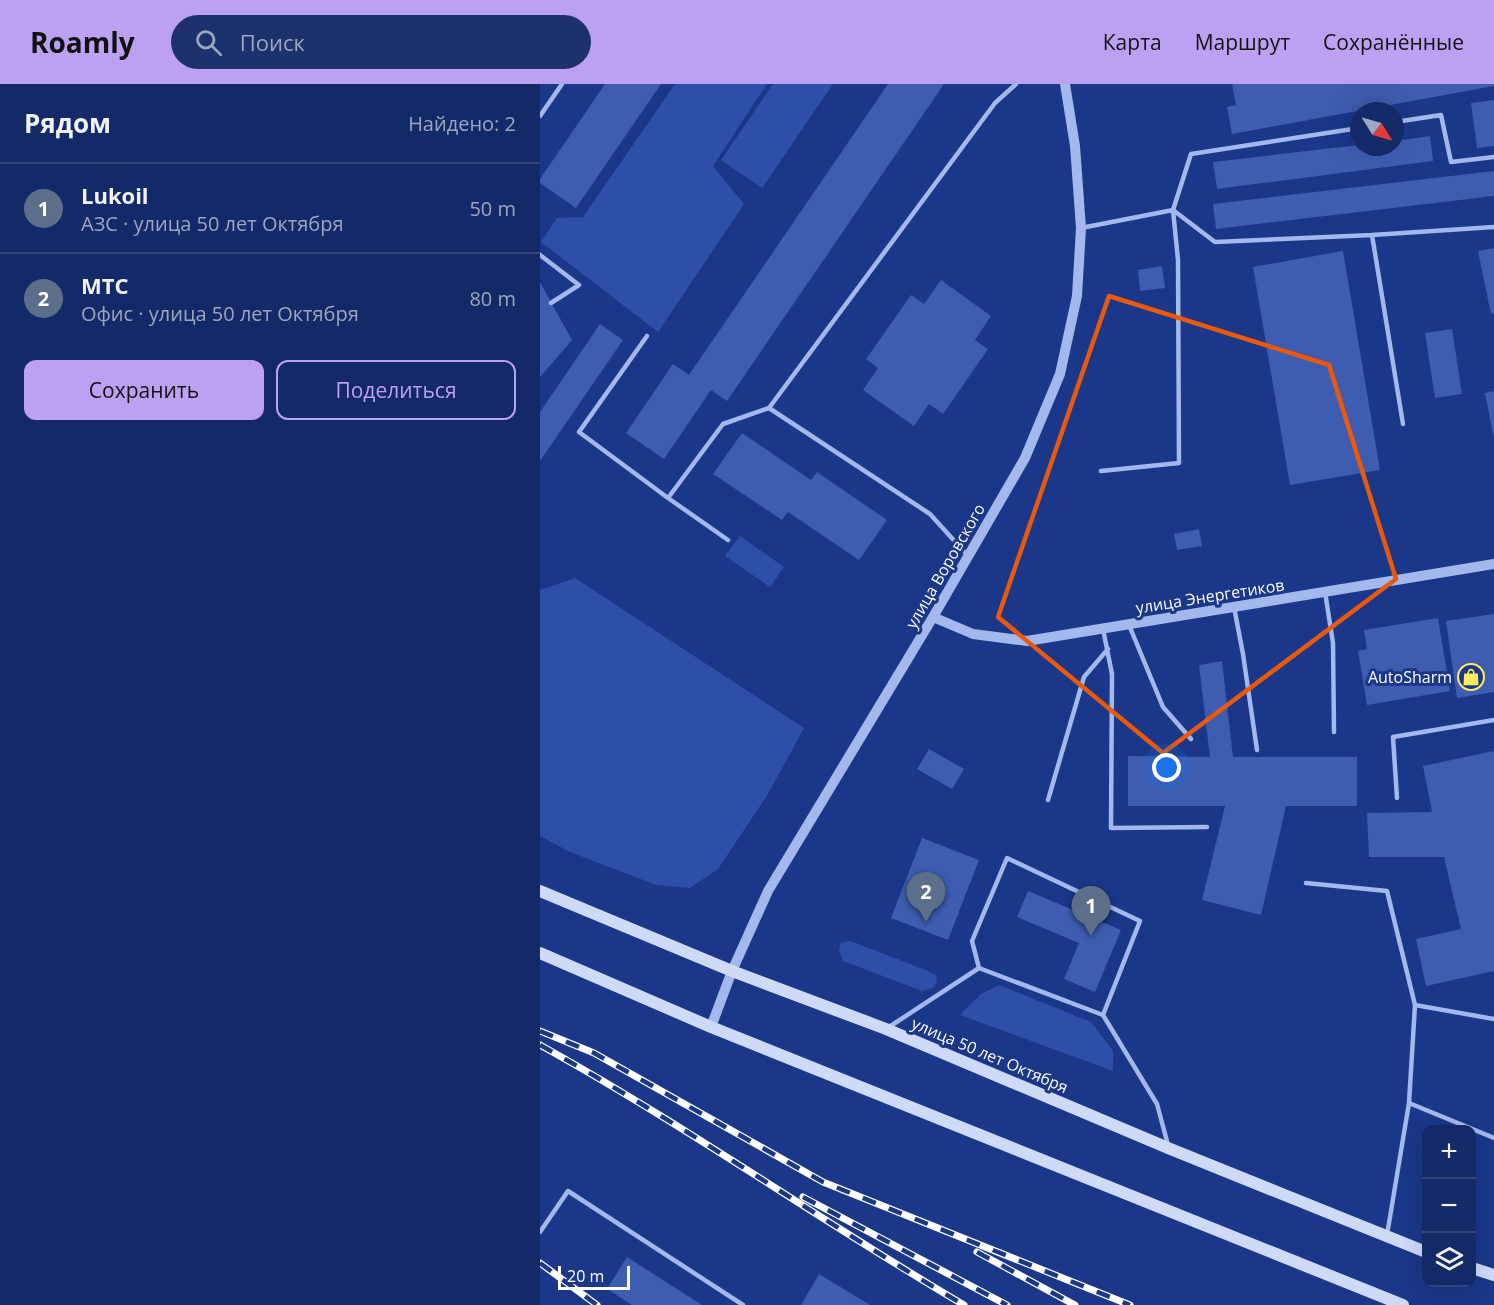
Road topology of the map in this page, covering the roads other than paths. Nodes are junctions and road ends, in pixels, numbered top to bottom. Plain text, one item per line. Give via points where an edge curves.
1 (562, 84) edge
2 (1016, 84) edge
3 (1065, 84) edge
4 (540, 116) edge
5 (1404, 121) edge
6 (1350, 129) edge
7 (1494, 157) edge
8 (1173, 210) junction
9 (1494, 227) edge
10 (1081, 228) junction
11 (1372, 235) junction
12 (540, 255) edge
13 (551, 303) dead end
14 (647, 336) dead end
15 (769, 408) junction
16 (1403, 424) dead end
17 (1101, 471) dead end
18 (668, 498) junction
19 (728, 540) dead end
20 (968, 556) junction
21 (1494, 564) edge
22 (1325, 592) junction
23 (1234, 607) junction
24 (933, 616) junction
25 (1129, 625) junction
26 (1103, 628) junction
27 (1107, 649) junction
28 (1494, 720) edge
29 (1334, 732) dead end
30 (1191, 739) dead end
31 (1257, 750) dead end
32 (1397, 798) dead end
33 (1048, 800) dead end
34 (1207, 827) dead end
35 (1306, 883) dead end
36 (540, 891) edge
37 (540, 953) edge
38 (979, 968) junction
39 (732, 970) junction
40 (1415, 1005) junction
41 (1103, 1015) junction
42 (1494, 1019) edge
43 (711, 1027) junction
44 (886, 1029) junction
45 (1409, 1103) junction
46 (1494, 1138) edge
47 (1168, 1148) junction
48 (540, 1232) edge
49 (1387, 1237) junction
50 (1422, 1250) edge
51 (1476, 1269) edge
52 (1494, 1275) edge
53 (743, 1305) edge
54 (1403, 1305) edge

1 - 4 lane
2 - 15 lane via 995,104
3 - 10 street, улица Воровского via 1075,146
5 - 7 lane via 1441,115 1450,162
6 - 8 lane via 1191,154
8 - 10 lane
8 - 11 lane via 1215,242
8 - 17 lane via 1178,260 1179,464
9 - 11 lane
10 - 20 street, улица Воровского via 1077,296 1060,374 1025,458
11 - 16 lane
12 - 13 lane via 579,285
14 - 18 lane via 579,432
15 - 18 lane via 723,424
15 - 20 lane via 930,514
18 - 19 lane
20 - 24 street, улица Воровского
21 - 22 street, улица Энергетиков
22 - 23 street, улица Энергетиков
22 - 29 lane via 1333,643
23 - 25 street, улица Энергетиков
23 - 31 lane
24 - 26 street, улица Энергетиков via 973,634 1028,641
24 - 39 street, улица Воровского via 768,891
25 - 26 street, улица Энергетиков
25 - 30 lane via 1163,707
26 - 27 lane
27 - 33 lane via 1084,677
27 - 34 lane via 1112,674 1111,828
28 - 32 lane via 1393,736
35 - 40 lane via 1388,891
36 - 39 main road, улица 50 лет Октября
37 - 43 main road
38 - 41 lane
38 - 41 lane via 972,941 1007,858 1140,921
38 - 44 lane
39 - 43 street, улица Воровского
39 - 44 main road, улица 50 лет Октября
40 - 42 lane
40 - 45 lane
41 - 47 lane via 1157,1104
43 - 54 main road
44 - 47 main road, улица 50 лет Октября
45 - 46 lane
45 - 49 lane
47 - 49 main road, улица 50 лет Октября
48 - 53 lane via 568,1191
49 - 50 main road, улица 50 лет Октября
51 - 52 main road

